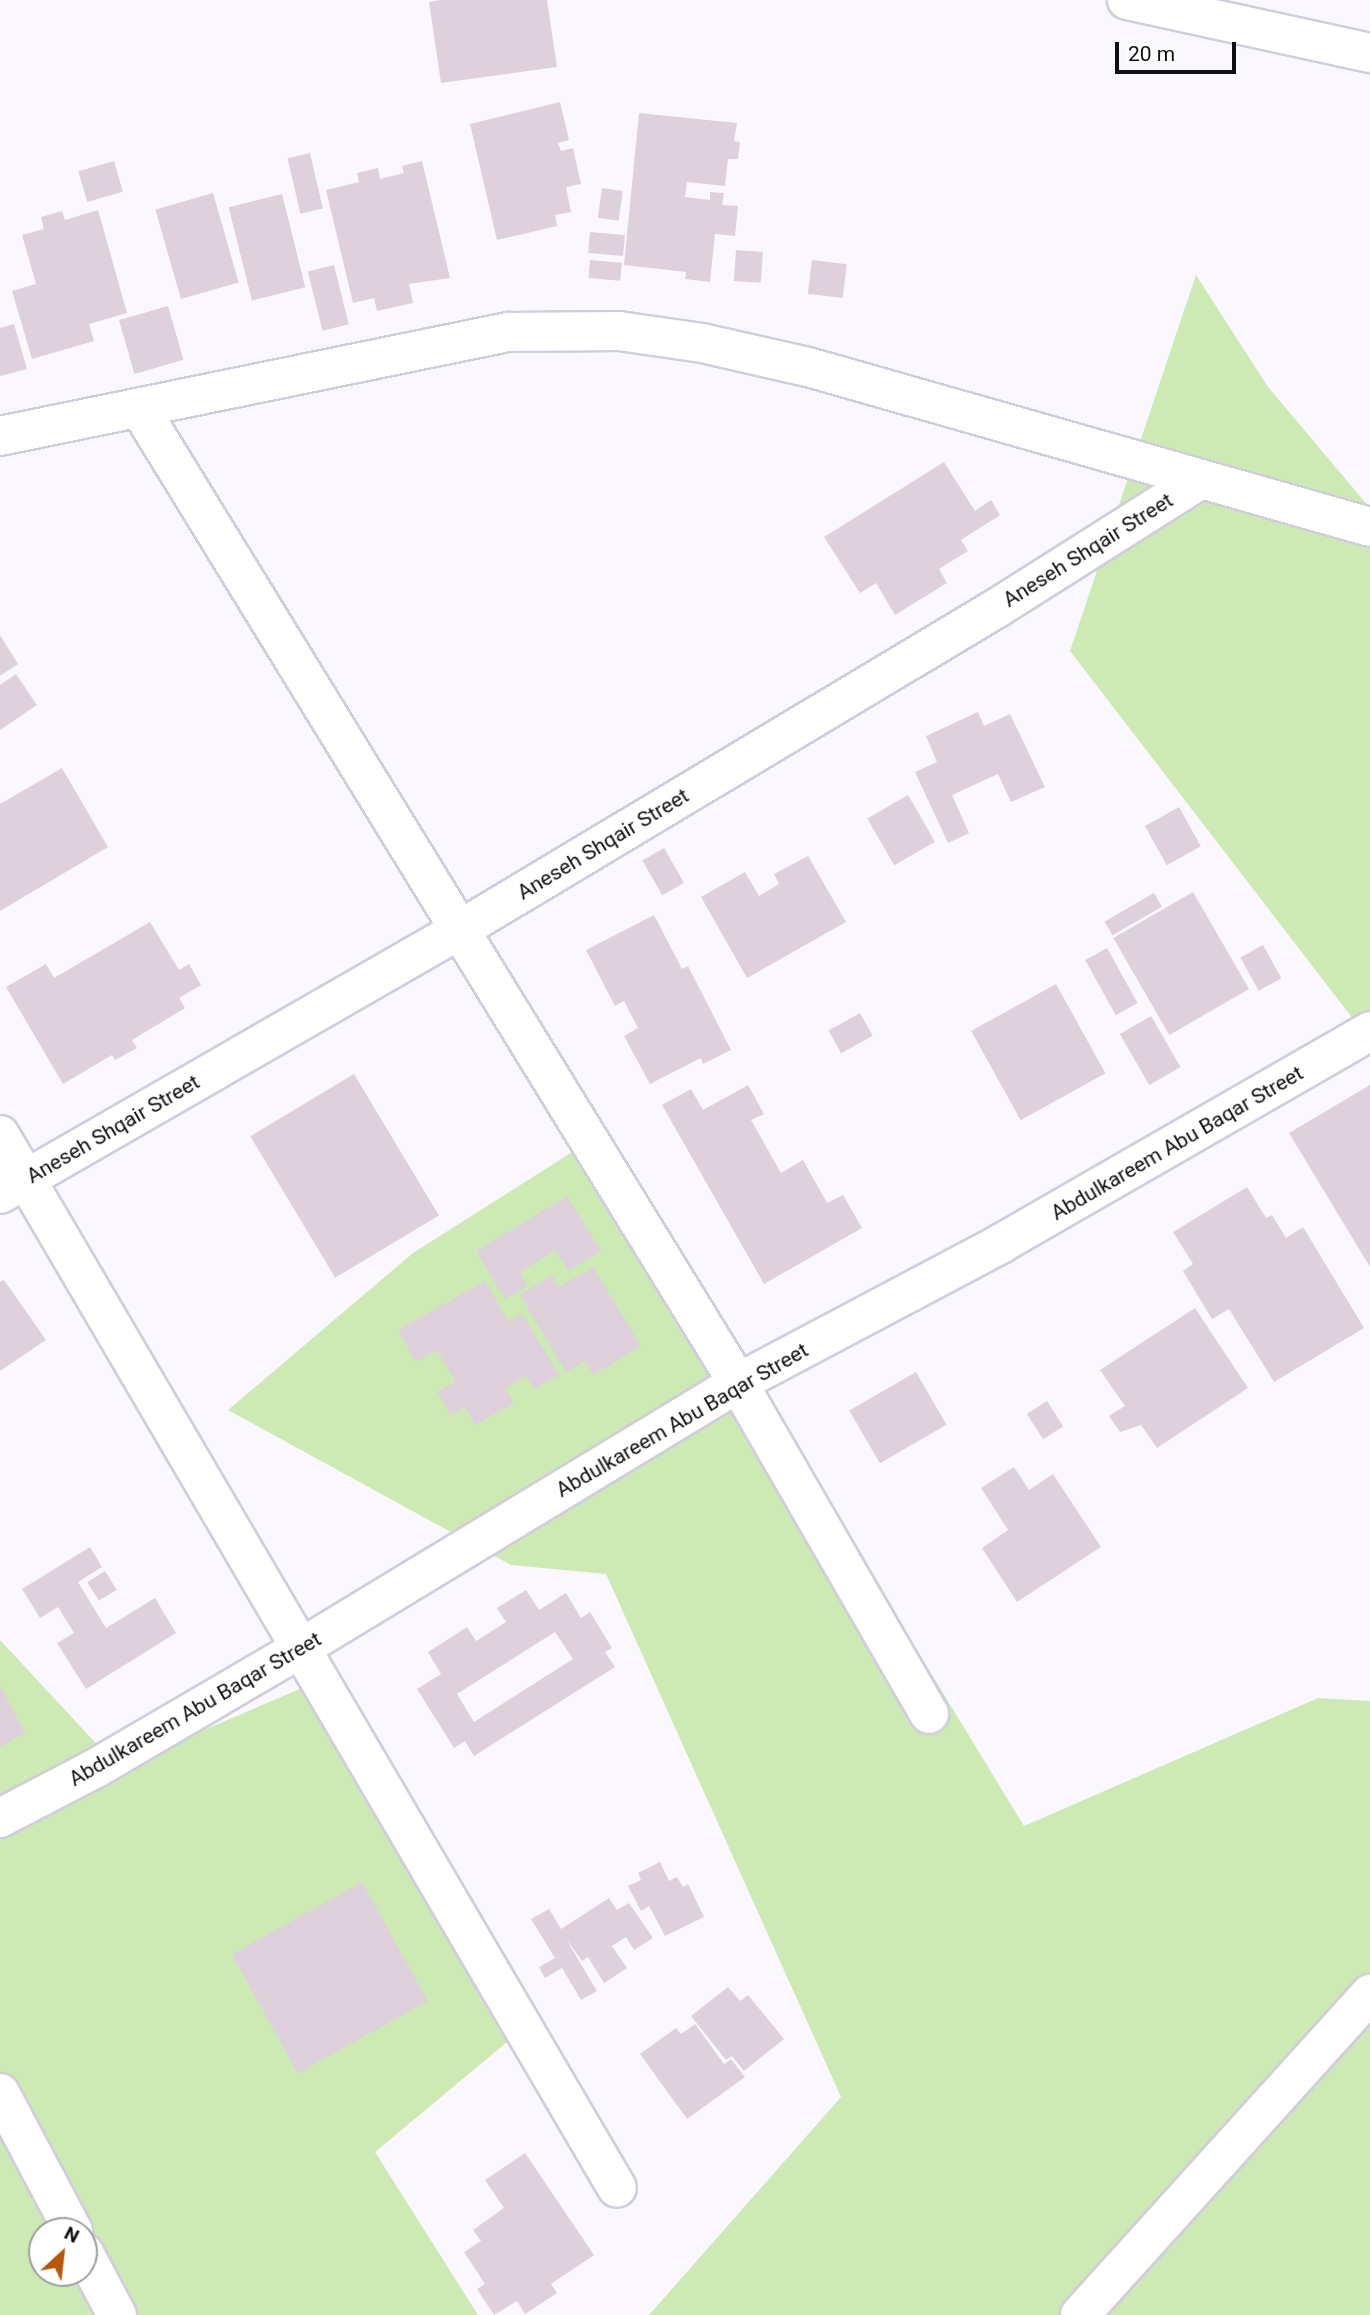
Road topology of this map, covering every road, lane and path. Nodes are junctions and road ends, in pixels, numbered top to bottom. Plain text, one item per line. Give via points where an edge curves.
1 (1127, 0) edge
2 (1370, 52) edge
3 (140, 409) junction
4 (0, 436) edge
5 (1198, 481) junction
6 (1370, 527) edge
7 (461, 929) junction
8 (1370, 1031) edge
9 (0, 1135) edge
10 (13, 1187) edge
11 (738, 1383) junction
12 (301, 1648) junction
13 (929, 1714) dead end
14 (0, 1818) edge
15 (1370, 1994) edge
16 (0, 2093) edge
17 (617, 2188) dead end
18 (66, 2217) edge
19 (98, 2279) edge
20 (117, 2315) edge
21 (1080, 2315) edge

1 - 2 street
3 - 4 street
3 - 5 street via 508,332 619,331 702,343 808,367
3 - 7 street
5 - 6 street
5 - 7 street, Aneseh Shqair Street via 997,608
7 - 10 street, Aneseh Shqair Street
7 - 11 street
8 - 11 street, Abdulkareem Abu Baqar Street via 1012,1238
9 - 10 street
10 - 12 street
11 - 12 street, Abdulkareem Abu Baqar Street
11 - 13 street
12 - 14 street, Abdulkareem Abu Baqar Street via 96,1768
12 - 17 street
15 - 21 street
16 - 18 street
19 - 20 street

